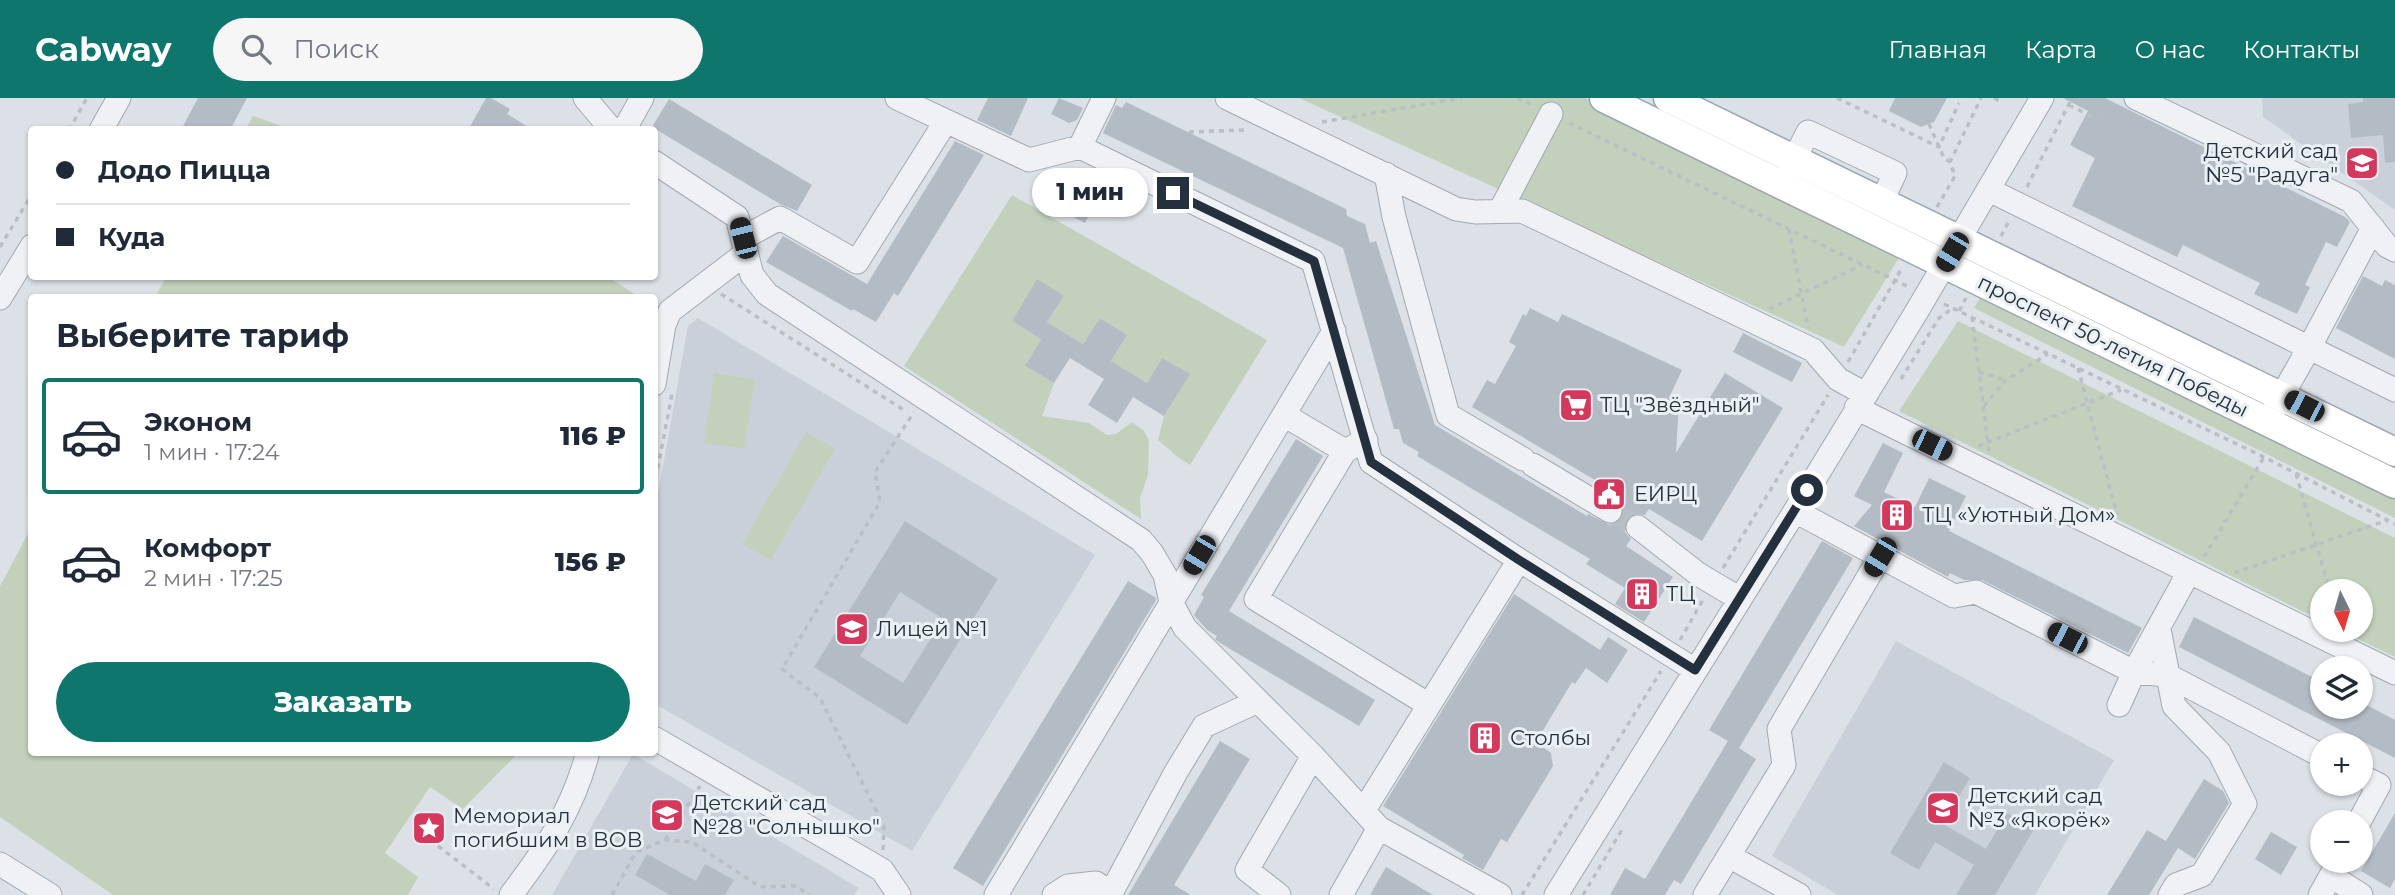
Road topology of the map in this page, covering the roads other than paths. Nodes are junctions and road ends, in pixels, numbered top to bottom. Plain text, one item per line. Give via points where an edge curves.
1 (119, 98) edge
2 (585, 98) edge
3 (642, 98) edge
4 (897, 98) edge
5 (1104, 98) edge
6 (1227, 98) edge
7 (1604, 98) edge
8 (1668, 98) edge
9 (2042, 98) edge
10 (2136, 98) edge
11 (2162, 104) edge
12 (1551, 114) road end
13 (946, 121) junction
14 (103, 126) edge
15 (610, 126) edge
16 (614, 126) edge
17 (1080, 147) junction
18 (658, 165) edge
19 (1386, 174) junction
20 (1989, 190) junction
21 (1500, 211) junction
22 (2372, 228) junction
23 (1959, 239) junction
24 (745, 246) junction
25 (2395, 250) edge
26 (28, 252) edge
27 (1944, 264) junction
28 (0, 298) edge
29 (1334, 331) junction
30 (2309, 348) junction
31 (663, 389) edge
32 (2395, 390) edge
33 (2281, 395) junction
34 (1861, 401) junction
35 (1284, 415) junction
36 (2267, 420) junction
37 (1366, 440) junction
38 (1345, 452) junction
39 (2395, 452) edge
40 (2395, 484) edge
41 (1610, 511) tunnel mouth
42 (1795, 511) junction
43 (1638, 527) tunnel mouth
44 (1880, 557) junction
45 (1519, 560) junction
46 (2197, 576) junction
47 (1740, 599) junction
48 (1171, 602) junction
49 (2159, 629) junction
50 (1695, 670) junction
51 (2134, 673) junction
52 (2395, 673) edge
53 (2167, 675) junction
54 (1258, 701) junction
55 (1429, 705) junction
56 (2119, 705) dead end
57 (658, 740) edge
58 (2310, 750) edge
59 (587, 756) edge
60 (1313, 756) junction
61 (2373, 782) edge
62 (1364, 810) junction
63 (2365, 810) edge
64 (1379, 828) junction
65 (1729, 856) junction
66 (0, 864) edge
67 (2330, 877) edge
68 (1110, 894) edge
69 (1558, 894) edge
70 (50, 895) edge
71 (511, 895) edge
72 (899, 895) edge
73 (996, 895) edge
74 (1054, 895) edge
75 (1279, 895) edge
76 (1341, 895) edge
77 (1500, 895) edge
78 (1705, 895) edge
79 (1799, 895) edge
80 (2170, 895) edge
81 (2361, 895) edge

1 - 14 street
2 - 15 street
3 - 16 street
4 - 13 street
5 - 17 street
6 - 19 street
7 - 27 main road, проспект 50-летия Победы
8 - 23 main road, проспект 50-летия Победы
9 - 20 street
10 - 11 street
11 - 22 street via 2351,201
12 - 21 street
13 - 17 street via 1029,160
13 - 24 street via 857,262 780,218
17 - 29 street via 1314,261
18 - 24 street via 737,217
19 - 21 street via 1456,209
19 - 41 street via 1448,415
20 - 23 street
20 - 30 street
21 - 34 street via 1522,211 1813,350
22 - 25 street
22 - 30 street
23 - 27 street
23 - 33 main road, проспект 50-летия Победы
24 - 31 street via 670,311 664,324
24 - 48 street via 752,275 767,294 1141,540 1165,575
26 - 28 street
27 - 34 street
27 - 36 main road, проспект 50-летия Победы
29 - 35 street
29 - 37 street
30 - 32 street
30 - 33 street
33 - 36 street
33 - 39 main road, проспект 50-летия Победы
34 - 42 street
34 - 46 street via 1953,455
35 - 38 street
35 - 48 street
36 - 40 main road, проспект 50-летия Победы
37 - 38 street
37 - 45 street via 1371,462
38 - 55 street via 1256,599
42 - 44 street
42 - 47 street
43 - 47 street
44 - 51 street via 1954,596 1976,592
44 - 65 street via 1779,729 1784,765
45 - 50 street
45 - 55 street
46 - 49 street
46 - 52 street
47 - 50 street
48 - 54 street via 1185,628
48 - 73 street
49 - 51 street
49 - 53 street
50 - 69 street
51 - 53 street
51 - 56 street
53 - 58 street
53 - 80 street via 2174,706 2220,752 2245,804 2202,875 2176,885
54 - 60 street
54 - 68 street via 1205,726
55 - 62 street
57 - 72 street via 882,870
59 - 71 street via 570,805
60 - 62 street
60 - 75 street via 1247,870
61 - 63 street via 2379,785
62 - 64 street
64 - 76 street
64 - 77 street
65 - 78 street
65 - 79 street
66 - 70 street
67 - 81 street
68 - 74 street via 1096,883 1068,886

